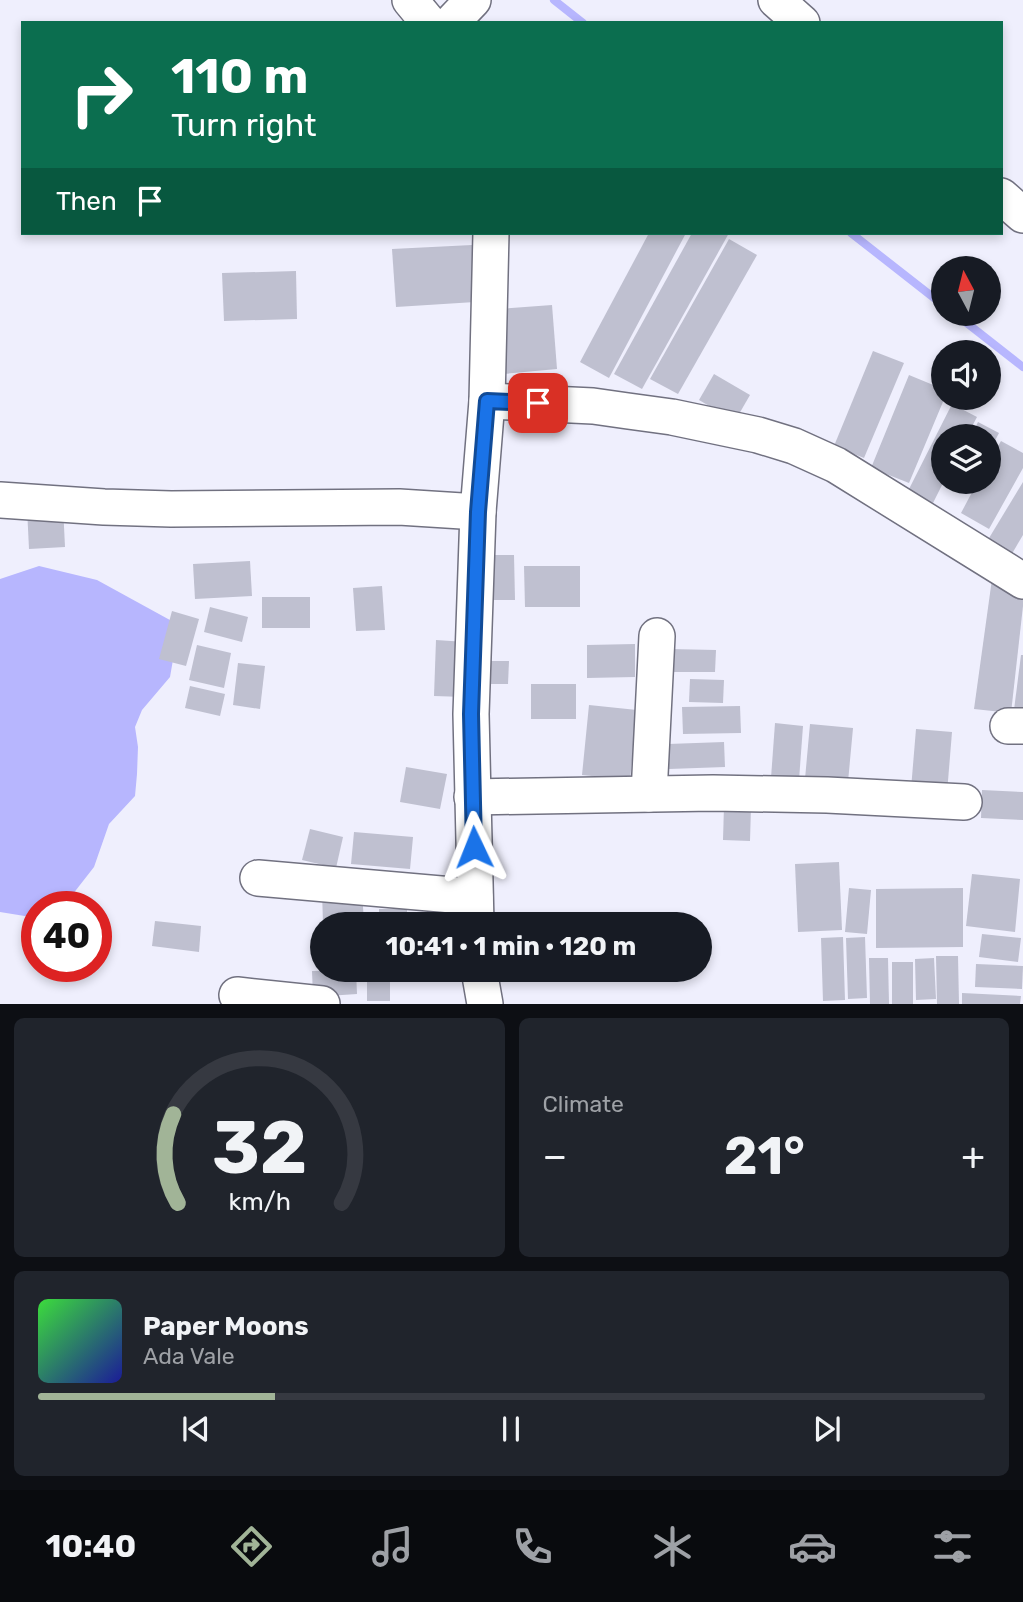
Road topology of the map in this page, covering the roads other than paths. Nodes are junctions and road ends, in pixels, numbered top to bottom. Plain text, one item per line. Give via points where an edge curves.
1 (410, 0) edge
2 (776, 0) edge
3 (427, 21) edge
4 (800, 21) edge
5 (1003, 198) edge
6 (1023, 215) edge
7 (491, 235) edge
8 (487, 401) junction
9 (0, 500) edge
10 (478, 512) junction
11 (1023, 581) edge
12 (657, 636) dead end
13 (649, 794) junction
14 (472, 797) junction
15 (964, 802) dead end
16 (258, 877) dead end
17 (476, 910) edge
18 (237, 995) dead end
19 (322, 1003) edge

1 - 3 street
2 - 4 street
5 - 6 street
7 - 8 street
8 - 10 street
8 - 11 street via 639,412 794,446 836,464
9 - 10 street via 172,509 399,507
10 - 14 street
12 - 13 street
13 - 14 street
13 - 15 street via 827,795
14 - 17 street
16 - 17 street
18 - 19 street

